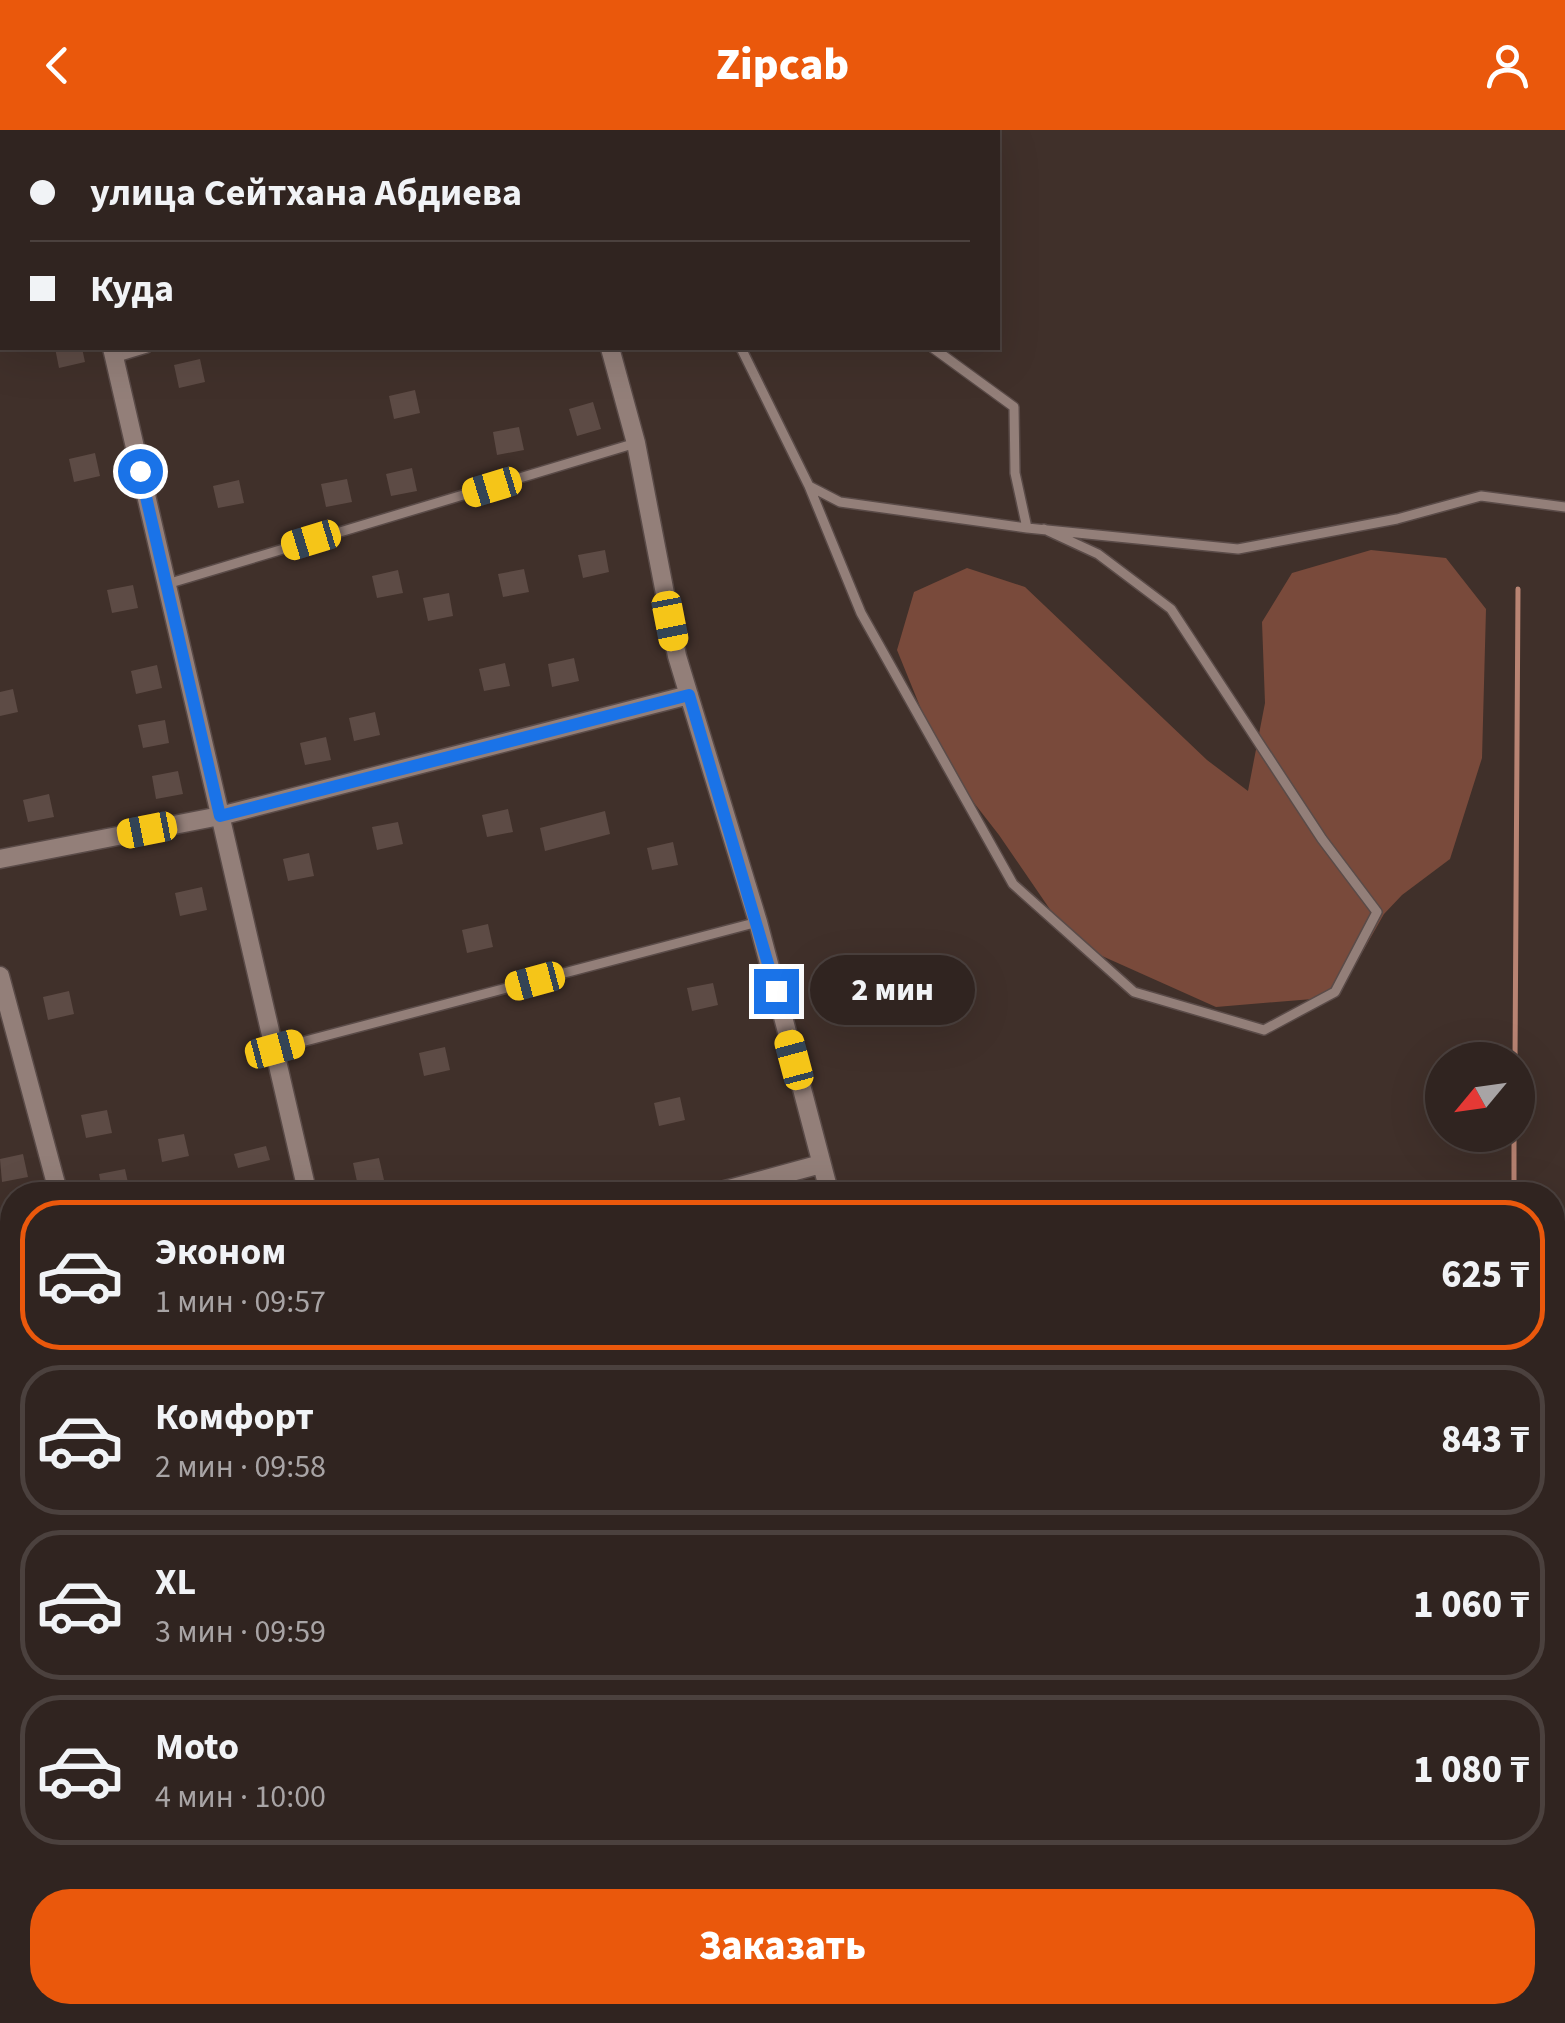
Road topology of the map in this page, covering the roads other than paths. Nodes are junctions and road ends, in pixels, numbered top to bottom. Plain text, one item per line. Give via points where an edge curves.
1 (611, 350) edge
2 (742, 350) edge
3 (936, 350) edge
4 (113, 352) edge
5 (636, 444) junction
6 (808, 486) junction
7 (1565, 507) edge
8 (1027, 528) junction
9 (1044, 529) junction
10 (167, 584) junction
11 (689, 695) junction
12 (220, 816) junction
13 (0, 858) edge
14 (758, 922) junction
15 (0, 976) edge
16 (275, 1049) junction
17 (821, 1164) junction
18 (55, 1182) edge
19 (305, 1182) edge
20 (755, 1182) edge
21 (826, 1182) edge

1 - 5 street
2 - 6 lane
3 - 8 lane via 1014,407 1014,473
4 - 10 street
5 - 10 lane
5 - 11 street
6 - 8 lane via 840,502
6 - 9 lane via 860,613 1014,884 1134,992 1264,1030 1335,992 1377,912 1171,609 1098,554
7 - 9 lane via 1481,496 1238,549
8 - 9 lane
10 - 12 street
11 - 12 street
11 - 14 street
12 - 13 street
12 - 16 street
14 - 16 lane
14 - 17 street
15 - 18 street
16 - 19 street
17 - 20 street
17 - 21 street

